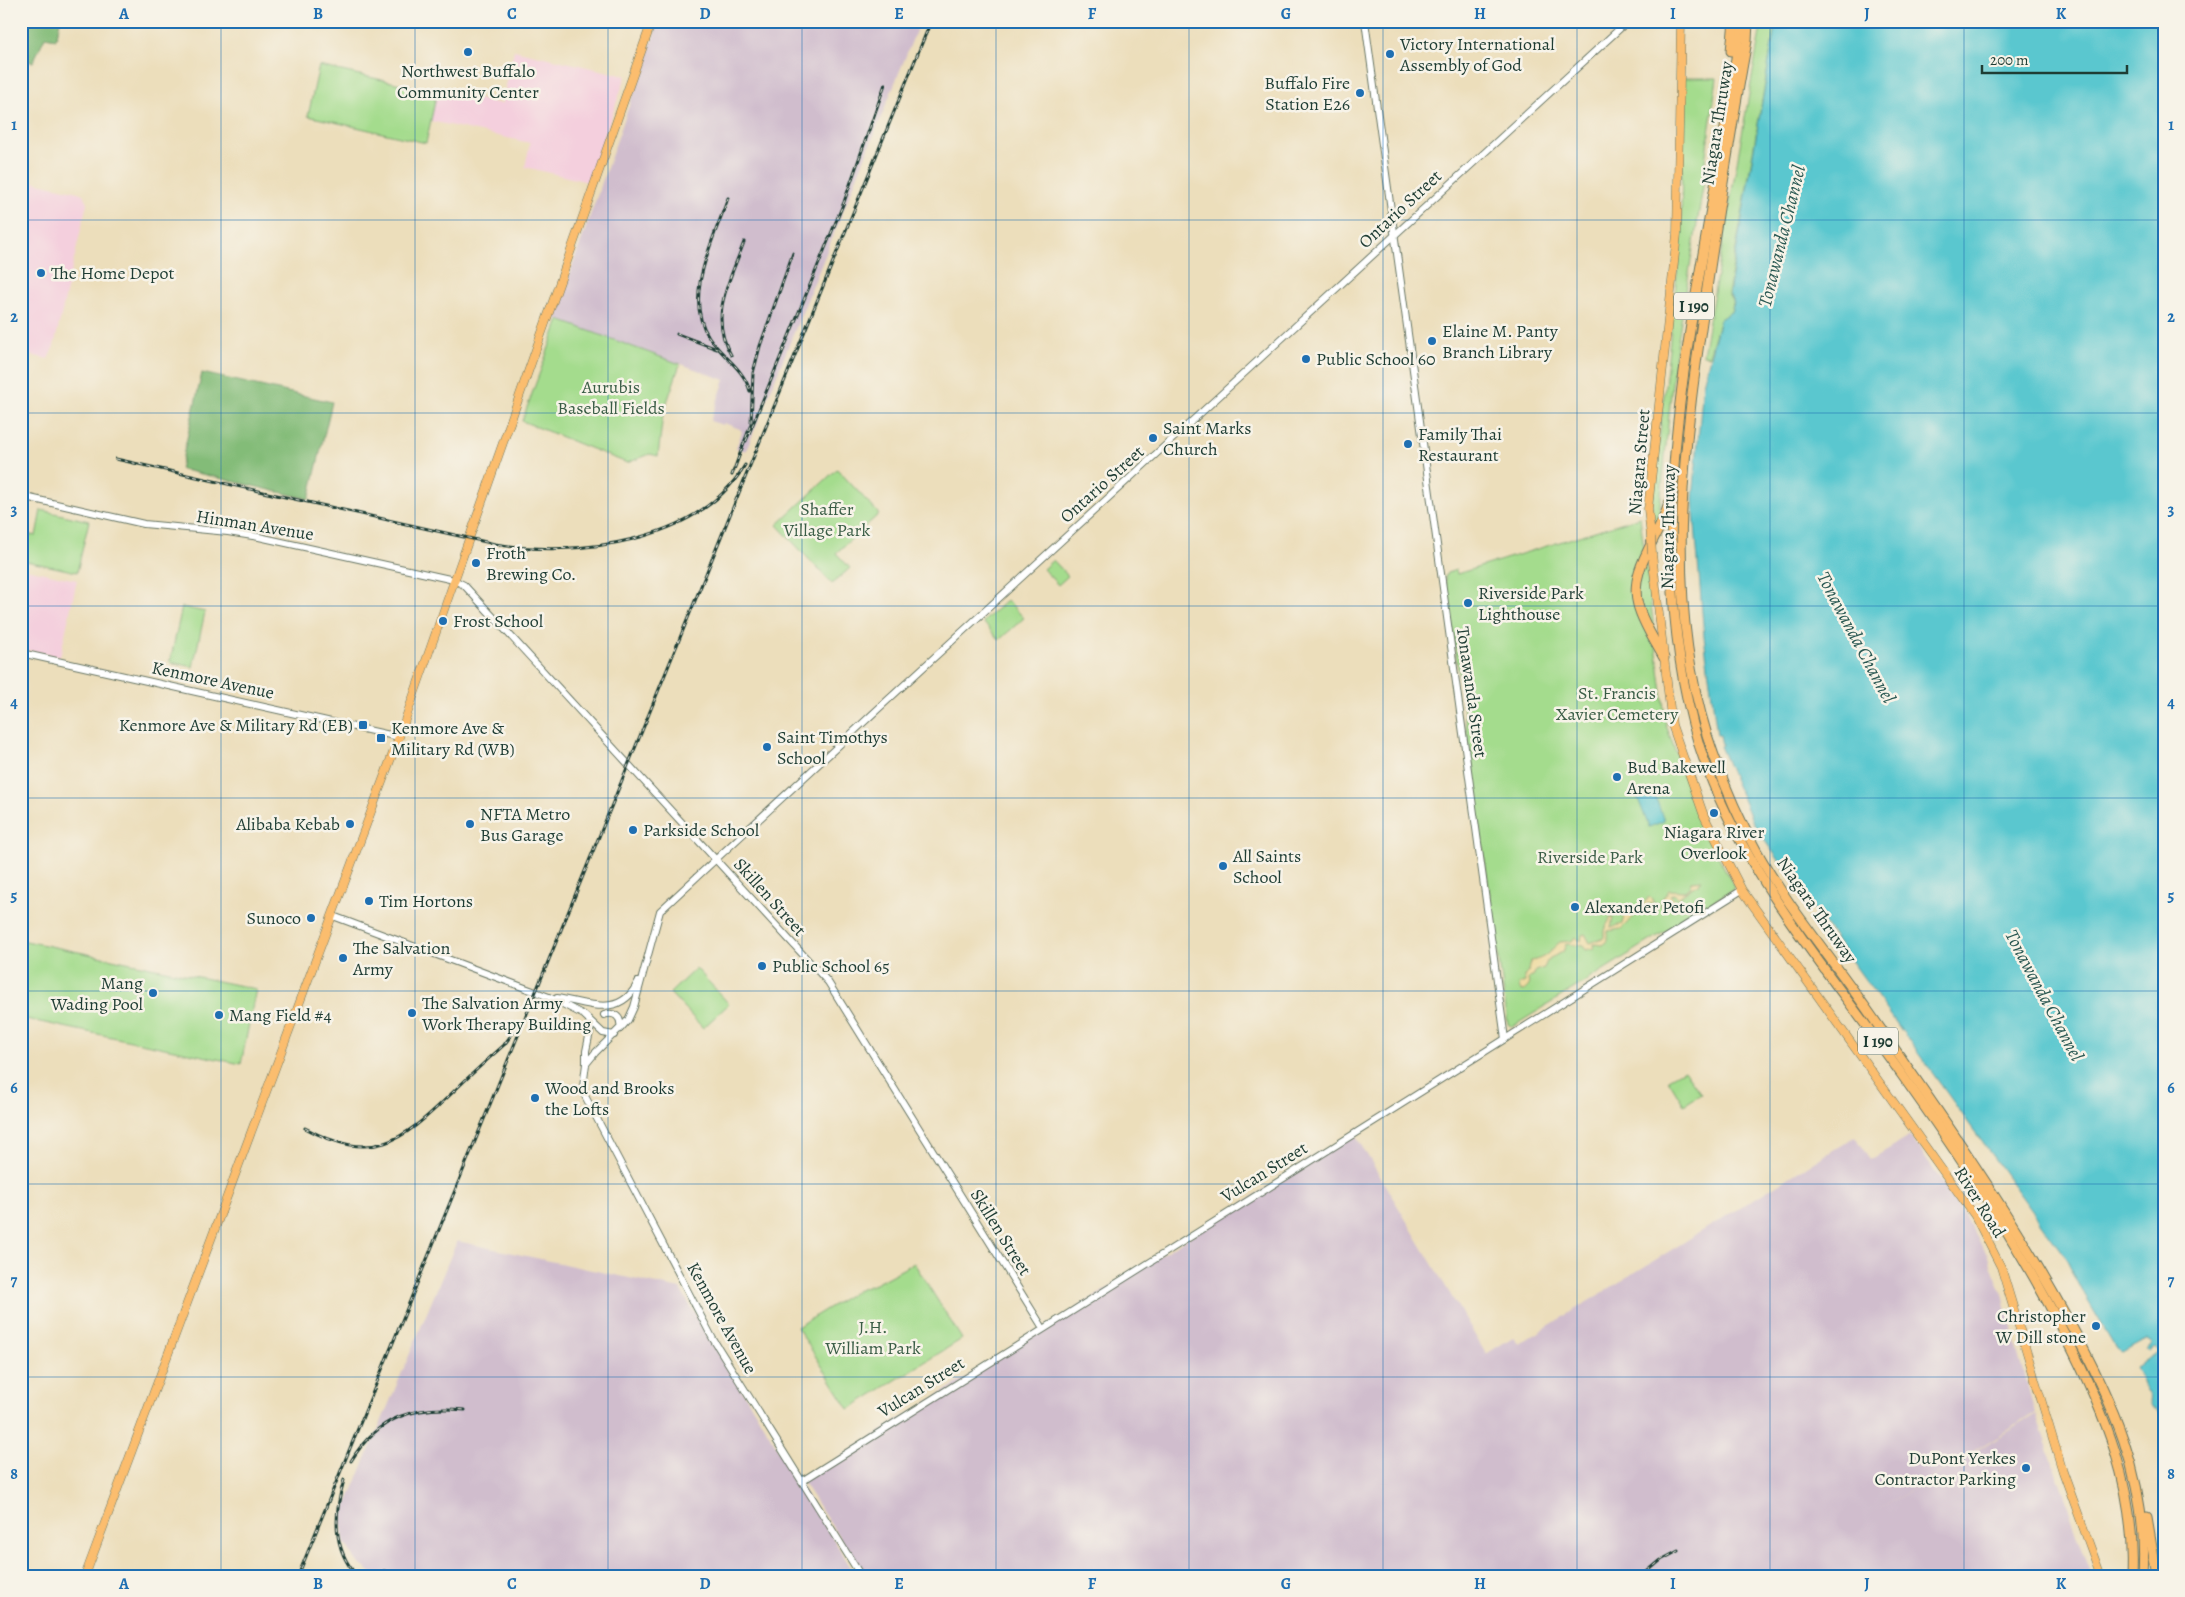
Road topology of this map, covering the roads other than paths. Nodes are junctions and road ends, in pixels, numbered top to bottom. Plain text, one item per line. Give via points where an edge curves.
1 (652, 21) edge
2 (1365, 21) edge
3 (1628, 21) edge
4 (1681, 21) edge
5 (1734, 21) edge
6 (1741, 21) edge
7 (1748, 21) edge
8 (1754, 21) edge
9 (1747, 41) junction
10 (1725, 119) junction
11 (1395, 234) junction
12 (1672, 494) junction
13 (21, 496) edge
14 (454, 580) junction
15 (21, 653) edge
16 (1664, 658) junction
17 (399, 737) junction
18 (715, 859) junction
19 (1742, 890) junction
20 (333, 916) junction
21 (645, 965) junction
22 (550, 997) junction
23 (608, 1011) junction
24 (594, 1025) junction
25 (620, 1029) junction
26 (614, 1035) junction
27 (1505, 1039) junction
28 (586, 1064) junction
29 (1043, 1328) junction
30 (802, 1481) junction
31 (2138, 1486) junction
32 (85, 1576) edge
33 (861, 1576) edge
34 (2101, 1576) edge
35 (2132, 1576) edge
36 (2143, 1576) edge
37 (2157, 1576) edge

1 - 14 main road
2 - 11 street, Tonawanda Street
3 - 11 street, Ontario Street
4 - 16 main road, Niagara Street, bridge via 1677,234 1648,503
5 - 10 highway
6 - 10 highway, Niagara Thruway / I 190
7 - 9 highway, Niagara Thruway / I 190
8 - 9 highway via 1752,35
9 - 31 highway, Niagara Thruway / I 190 via 1693,374 1683,475 1684,607 1702,716 1726,786 1757,853 1929,1097 2033,1256 2101,1380 2124,1438
10 - 12 highway, Niagara Thruway / I 190 via 1683,376
11 - 18 street, Ontario Street
11 - 27 street, Tonawanda Street
12 - 16 highway via 1664,522 1641,567 1636,592 1640,613
12 - 35 highway, Niagara Thruway / I 190 via 1674,604 1680,654 1693,724 1716,792 1782,909 1978,1186 2040,1286 2090,1383 2112,1437 2130,1512
13 - 14 street, Hinman Avenue via 144,524 259,537
14 - 17 main road
14 - 18 street, Skillen Street via 469,589
15 - 17 street, Kenmore Avenue
16 - 19 main road, Niagara Street via 1673,732 1712,834
17 - 20 main road
18 - 21 street, Ontario Street via 660,911
18 - 29 street, Skillen Street via 828,982
19 - 27 street, Vulcan Street
19 - 34 main road, River Road via 1975,1216 1989,1242 2009,1291 2063,1472
20 - 22 street
20 - 32 main road
21 - 23 street, Ontario Street via 630,995
21 - 25 street, Ontario Street via 634,1007
22 - 23 street via 600,1006
22 - 24 street via 584,1014
23 - 24 street
23 - 25 street via 620,1019
24 - 26 street via 606,1035
24 - 28 street, Kenmore Avenue via 586,1051
25 - 26 street
26 - 28 street
27 - 29 street, Vulcan Street
28 - 30 street, Kenmore Avenue via 585,1096 713,1339
29 - 30 street, Vulcan Street
30 - 33 street, Kenmore Avenue
31 - 36 highway, Niagara Thruway / I 190
31 - 37 highway via 2143,1495

